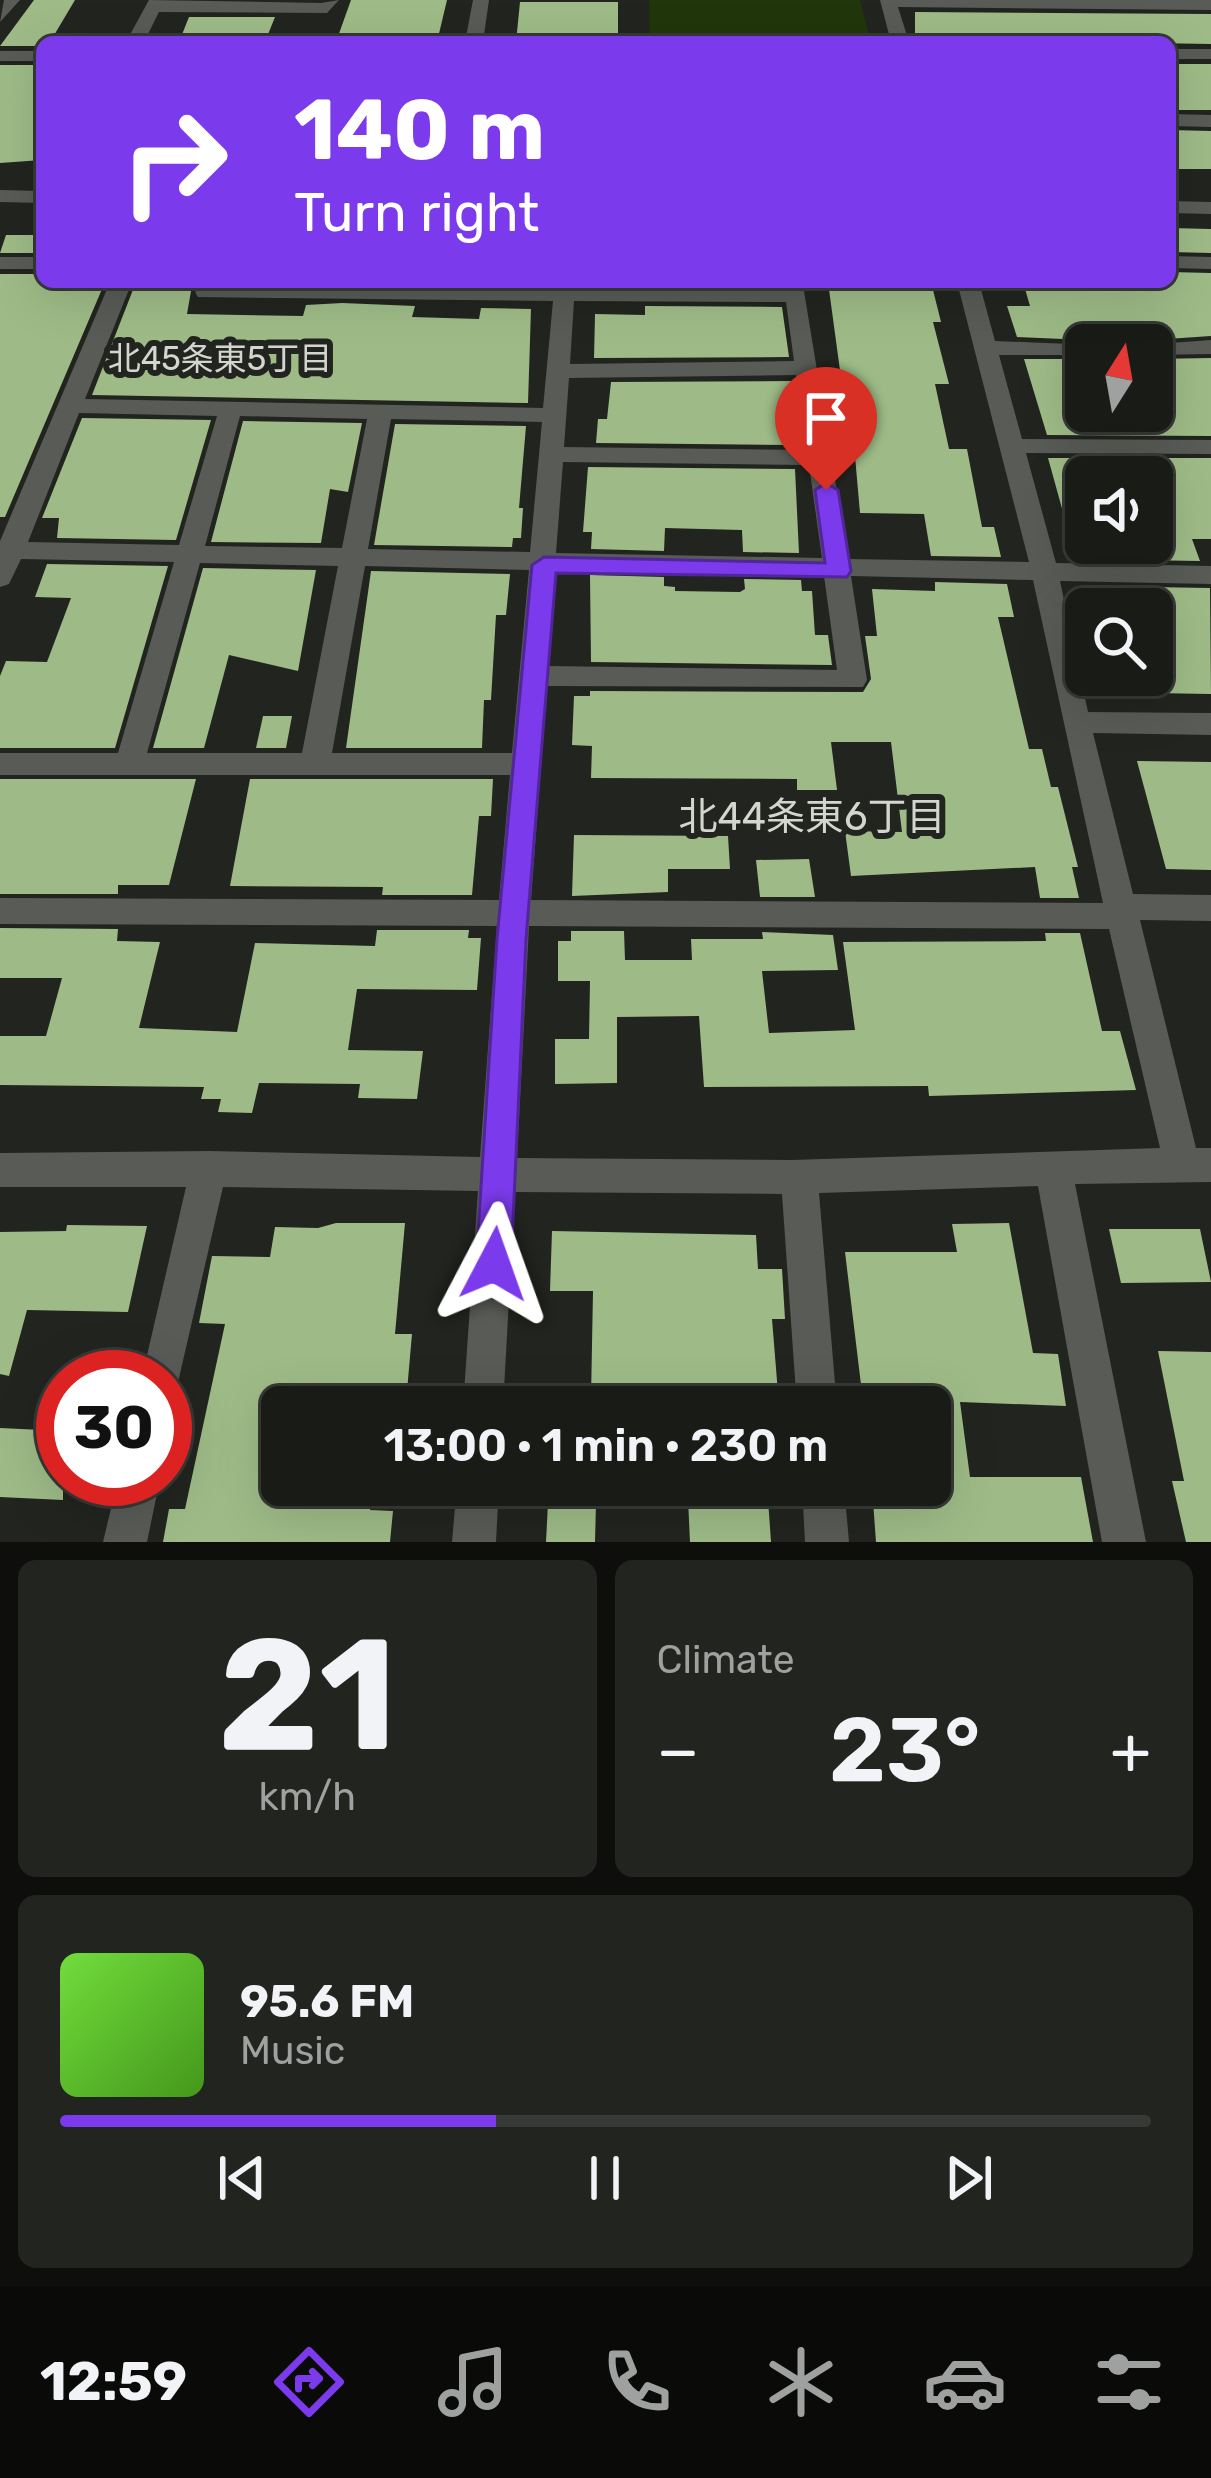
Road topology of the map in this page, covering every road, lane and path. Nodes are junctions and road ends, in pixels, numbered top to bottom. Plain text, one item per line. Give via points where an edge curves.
1 (12, 0) edge
2 (331, 0) edge
3 (482, 0) edge
4 (888, 1) edge
5 (156, 3) edge
6 (1211, 5) edge
7 (0, 17) edge
8 (138, 36) edge
9 (475, 36) edge
10 (898, 36) edge
11 (1176, 54) edge
12 (1211, 54) edge
13 (0, 56) edge
14 (36, 56) edge
15 (1176, 120) edge
16 (1211, 121) edge
17 (0, 196) edge
18 (36, 196) edge
19 (1176, 208) edge
20 (1211, 208) edge
21 (1176, 262) edge
22 (0, 263) edge
23 (36, 263) edge
24 (1211, 263) edge
25 (119, 288) edge
26 (970, 288) edge
27 (565, 290) edge
28 (206, 292) dead end
29 (1173, 347) edge
30 (1211, 347) edge
31 (988, 348) junction
32 (1065, 348) edge
33 (807, 368) junction
34 (558, 371) junction
35 (71, 406) junction
36 (230, 411) junction
37 (380, 412) junction
38 (555, 415) junction
39 (1012, 446) junction
40 (1211, 447) edge
41 (553, 454) junction
42 (821, 458) junction
43 (6, 551) edge
44 (188, 554) junction
45 (354, 557) junction
46 (544, 565) junction
47 (839, 571) junction
48 (1045, 575) junction
49 (1211, 575) edge
50 (0, 578) edge
51 (533, 676) junction
52 (1076, 722) junction
53 (1211, 724) edge
54 (0, 764) edge
55 (315, 764) junction
56 (526, 764) junction
57 (129, 765) junction
58 (1211, 908) edge
59 (0, 911) edge
60 (1121, 911) junction
61 (514, 916) junction
62 (1053, 1165) junction
63 (1197, 1165) edge
64 (209, 1168) junction
65 (0, 1170) edge
66 (500, 1177) junction
67 (800, 1177) junction
68 (168, 1350) edge
69 (485, 1386) edge
70 (815, 1386) edge
71 (133, 1506) edge
72 (476, 1506) edge
73 (824, 1506) edge
74 (124, 1542) edge
75 (473, 1542) edge
76 (827, 1542) edge
77 (1124, 1542) edge

1 - 7 street
2 - 5 street via 327,8
3 - 9 street
4 - 6 street
4 - 10 street
5 - 8 street
11 - 12 street
13 - 14 street
15 - 16 street
17 - 18 street
19 - 20 street
21 - 24 street
22 - 23 street
25 - 35 street
26 - 31 street
27 - 28 street
27 - 33 street via 796,296
27 - 34 street
29 - 30 street
31 - 32 street
31 - 39 street
33 - 34 street
33 - 42 street
34 - 38 street
35 - 36 street
35 - 43 street
36 - 37 street
36 - 44 street
37 - 38 street
37 - 45 street
38 - 41 street
39 - 40 street
39 - 48 street
41 - 42 street
41 - 46 street
42 - 47 street
43 - 44 street
43 - 50 street
44 - 45 street
44 - 57 street
45 - 46 street
45 - 55 street
46 - 47 street
46 - 51 street
47 - 48 street
47 - 51 street via 854,680
48 - 49 street
48 - 52 street
51 - 56 street
52 - 53 street
52 - 60 street
54 - 57 street
55 - 56 street
55 - 57 street
56 - 61 street
58 - 60 street
59 - 61 street
60 - 61 street
60 - 63 street
61 - 66 street
62 - 63 street
62 - 67 street
62 - 77 street
64 - 65 street
64 - 66 street
64 - 68 street
66 - 67 street
66 - 69 street
67 - 70 street
71 - 74 street
72 - 75 street
73 - 76 street

